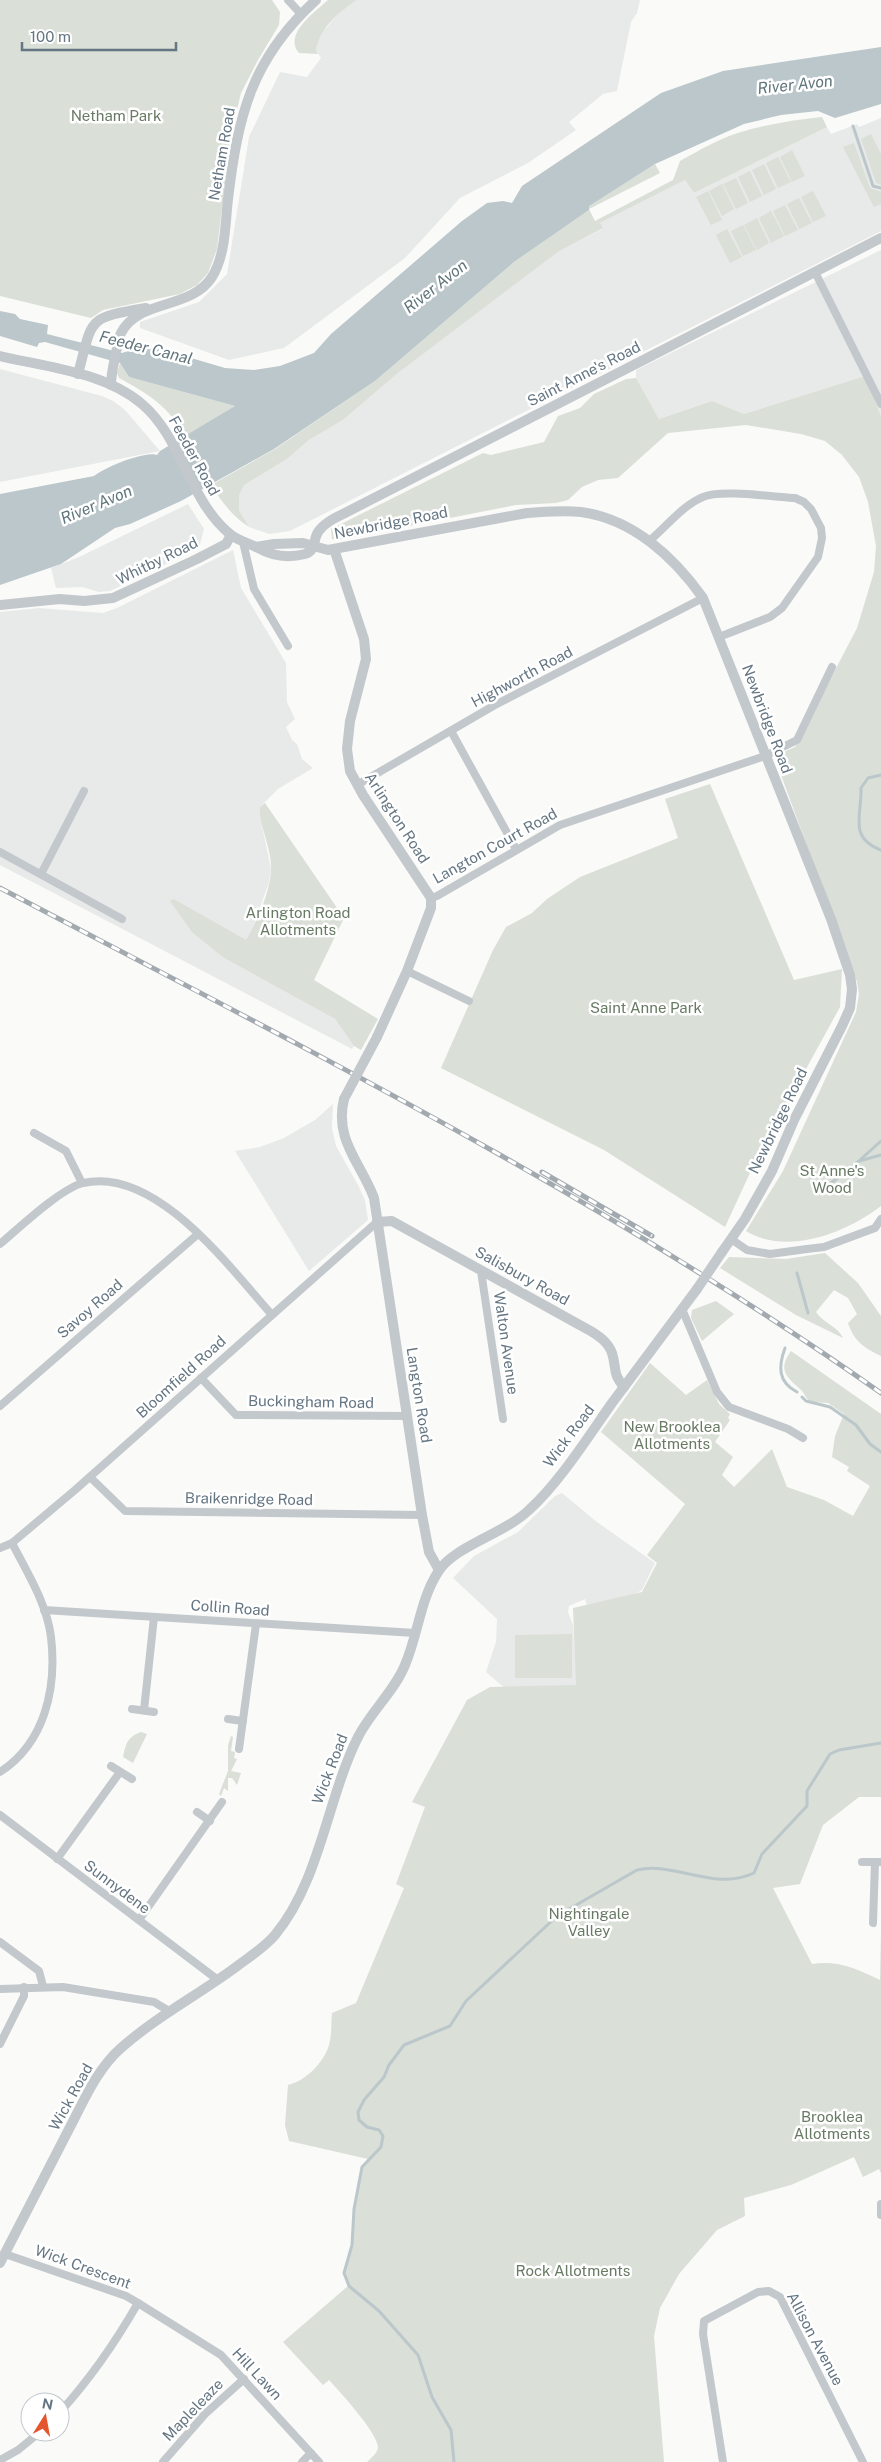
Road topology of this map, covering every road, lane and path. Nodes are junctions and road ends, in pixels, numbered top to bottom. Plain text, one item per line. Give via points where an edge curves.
1 (288, 0) edge
2 (316, 0) edge
3 (301, 14) junction
4 (881, 238) edge
5 (815, 272) junction
6 (166, 305) junction
7 (0, 356) edge
8 (78, 374) junction
9 (111, 385) junction
10 (881, 404) edge
11 (231, 535) junction
12 (650, 541) junction
13 (243, 542) junction
14 (313, 547) junction
15 (334, 549) junction
16 (703, 598) junction
17 (0, 605) edge
18 (719, 637) junction
19 (288, 646) dead end
20 (832, 667) dead end
21 (451, 731) junction
22 (765, 756) junction
23 (357, 785) junction
24 (84, 791) dead end
25 (516, 850) junction
26 (0, 852) edge
27 (41, 874) junction
28 (430, 898) junction
29 (122, 919) dead end
30 (407, 971) junction
31 (469, 1001) dead end
32 (34, 1133) dead end
33 (82, 1184) junction
34 (881, 1219) edge
35 (378, 1222) junction
36 (878, 1230) edge
37 (198, 1234) junction
38 (731, 1239) junction
39 (0, 1244) edge
40 (481, 1271) junction
41 (682, 1309) junction
42 (272, 1315) junction
43 (201, 1378) junction
44 (624, 1387) junction
45 (0, 1406) edge
46 (407, 1416) junction
47 (503, 1419) dead end
48 (804, 1438) dead end
49 (90, 1477) junction
50 (422, 1515) junction
51 (12, 1543) junction
52 (0, 1548) edge
53 (438, 1570) junction
54 (44, 1610) junction
55 (154, 1617) junction
56 (256, 1624) junction
57 (415, 1633) junction
58 (132, 1709) dead end
59 (144, 1710) junction
60 (154, 1712) dead end
61 (228, 1719) dead end
62 (243, 1721) junction
63 (239, 1749) dead end
64 (111, 1766) dead end
65 (0, 1772) edge
66 (120, 1772) junction
67 (132, 1779) dead end
68 (222, 1802) dead end
69 (197, 1812) dead end
70 (0, 1815) edge
71 (210, 1821) junction
72 (57, 1859) junction
73 (862, 1862) dead end
74 (878, 1862) edge
75 (139, 1920) junction
76 (873, 1923) dead end
77 (0, 1942) edge
78 (218, 1980) junction
79 (44, 1986) junction
80 (24, 1987) junction
81 (0, 1989) edge
82 (169, 2011) junction
83 (0, 2044) edge
84 (881, 2204) edge
85 (881, 2215) edge
86 (2, 2258) edge
87 (138, 2304) junction
88 (244, 2379) junction
89 (70, 2401) edge
90 (28, 2442) edge
91 (311, 2453) junction
92 (0, 2460) edge
93 (163, 2462) edge
94 (302, 2462) edge
95 (319, 2462) edge
96 (723, 2462) edge
97 (863, 2462) edge

1 - 3 street
2 - 3 street, Netham Road
3 - 6 street, Netham Road via 272,49 255,78 242,113 219,262 211,278 199,290
4 - 5 street, Saint Anne's Road
5 - 10 street
5 - 14 street, Saint Anne's Road via 345,513 319,530
6 - 8 street, Netham Road via 102,316 92,325
6 - 9 street, Netham Road via 132,320 121,334
7 - 8 street, Feeder Road
8 - 9 street, Feeder Road
9 - 11 street, Feeder Road via 142,404 156,418 211,514
11 - 13 street, Feeder Road
11 - 17 street, Whitby Road via 226,544 113,598
12 - 15 street, Newbridge Road via 602,517 559,511 527,513
12 - 16 street, Newbridge Road via 672,559
12 - 18 street via 704,496 795,498 811,509 820,528 821,550 782,608 770,617
13 - 14 street, Newbridge Road via 256,547 303,543
13 - 19 street via 254,589
14 - 15 street, Newbridge Road
15 - 23 street, Arlington Road via 364,640 366,659 350,721 347,749 350,771
16 - 18 street, Newbridge Road
16 - 21 street, Highworth Road via 494,705
18 - 22 street, Newbridge Road
20 - 22 street, Langton Court Road via 797,740
21 - 23 street, Highworth Road
21 - 25 street
22 - 25 street, Langton Court Road via 560,825
22 - 38 street, Newbridge Road via 831,919 850,975 852,997 842,1026 772,1170
23 - 28 street, Arlington Road
24 - 27 street
25 - 28 street, Langton Court Road
26 - 27 street
27 - 29 street
28 - 30 street, Langton Court Road via 431,908
30 - 31 street
30 - 35 street, Langton Court Road, bridge via 340,1114 347,1146 371,1191
32 - 33 street via 66,1151
33 - 37 street via 104,1181 131,1187 151,1197
33 - 39 street via 63,1194
34 - 36 street
35 - 40 street, Salisbury Road via 392,1221
35 - 42 street, Bloomfield Road
35 - 46 street, Langton Road
36 - 38 street via 824,1246 770,1254 747,1250
37 - 42 street
37 - 45 street, Savoy Road
38 - 41 street, Wick Road, bridge
40 - 44 street, Salisbury Road via 604,1340 612,1352 616,1378
40 - 47 street, Walton Avenue
41 - 44 street, Wick Road
41 - 48 street via 716,1392 729,1407
42 - 43 street, Bloomfield Road
43 - 46 street, Buckingham Road via 236,1415
43 - 49 street, Bloomfield Road
44 - 53 street, Wick Road via 529,1510 506,1528 452,1556
46 - 50 street, Langton Road
49 - 50 street, Braikenridge Road via 125,1511
49 - 51 street, Bloomfield Road
50 - 53 street, Langton Road via 429,1552
51 - 52 street, Bloomfield Road
51 - 54 street
53 - 57 street, Wick Road via 428,1589
54 - 55 street, Collin Road
54 - 65 street via 51,1636 52,1672 47,1710 29,1745
55 - 56 street, Collin Road
55 - 59 street
56 - 57 street, Collin Road
56 - 62 street
57 - 78 street, Wick Road via 397,1682 359,1735 313,1861 289,1914 274,1936
58 - 59 street
59 - 60 street
61 - 62 street
62 - 63 street
64 - 66 street
66 - 67 street
66 - 72 street
68 - 71 street
69 - 71 street
70 - 72 street, Sunnydene
71 - 75 street
72 - 75 street, Sunnydene
73 - 74 street
74 - 76 street
75 - 78 street, Sunnydene
77 - 79 street via 39,1971
78 - 82 street, Wick Road
79 - 80 street
79 - 82 street via 154,2002
80 - 81 street
80 - 83 street via 24,1996
82 - 86 street, Wick Road via 118,2050 96,2079
84 - 85 street
86 - 87 street, Wick Crescent via 126,2296
87 - 88 street, Hill Lawn via 221,2355
87 - 89 street, Wick Crescent via 113,2347
88 - 91 street, Hill Lawn
88 - 93 street, Mapleleaze via 200,2419
90 - 92 street
91 - 94 street
91 - 95 street, Hill Lawn
96 - 97 street, Allison Avenue via 703,2334 704,2321 758,2292 769,2291 780,2297

